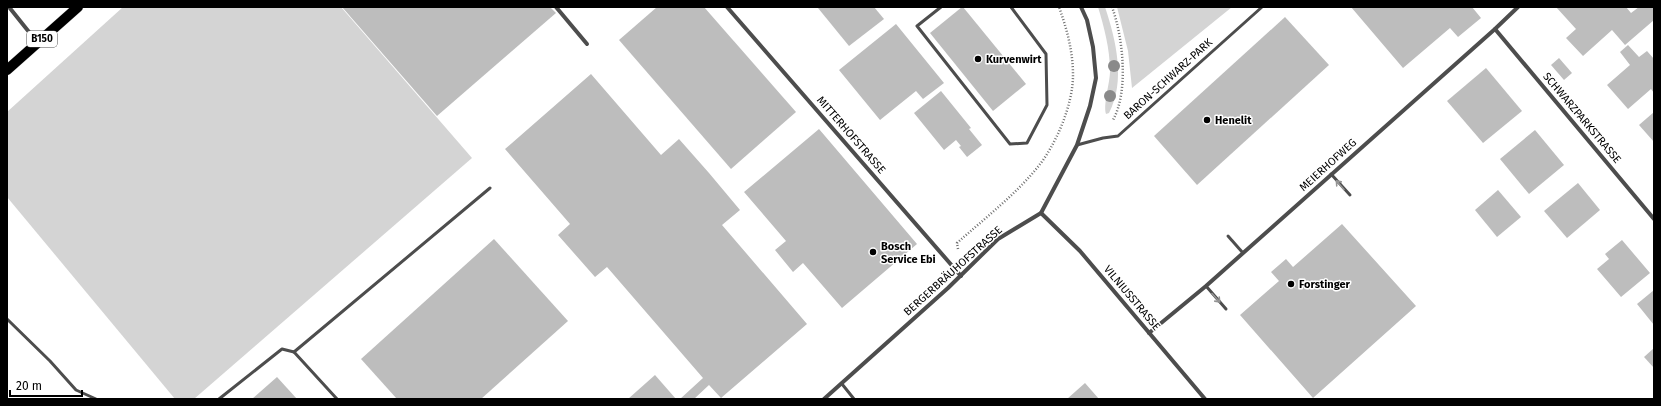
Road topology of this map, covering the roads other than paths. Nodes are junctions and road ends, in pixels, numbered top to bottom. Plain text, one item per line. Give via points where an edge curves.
1 (9, 7) edge
2 (78, 7) edge
3 (556, 7) edge
4 (727, 7) edge
5 (940, 7) edge
6 (1011, 7) edge
7 (1081, 7) edge
8 (1262, 7) edge
9 (1518, 7) edge
10 (1496, 29) junction
11 (38, 43) junction
12 (587, 44) dead end
13 (7, 70) edge
14 (1077, 145) junction
15 (1331, 174) junction
16 (490, 188) dead end
17 (1350, 196) dead end
18 (1041, 212) junction
19 (1654, 219) edge
20 (1228, 236) dead end
21 (1243, 253) junction
22 (961, 276) junction
23 (1206, 286) junction
24 (1226, 309) dead end
25 (7, 319) edge
26 (1149, 333) junction
27 (294, 352) junction
28 (842, 384) junction
29 (96, 399) edge
30 (219, 399) edge
31 (337, 399) edge
32 (824, 399) edge
33 (854, 399) edge
34 (1205, 399) edge

1 - 11 street
2 - 11 main road, B150
3 - 12 street
4 - 22 street, MITTERHOFSTRASSE
5 - 6 lane via 917,26 1010,144 1027,143 1047,105 1046,54
7 - 14 street, BERGERBRÄUHOFSTRASSE via 1094,47 1096,78
8 - 14 lane, BARON-SCHWARZ-PARK via 1118,136
9 - 10 street, MEIERHOFWEG
10 - 15 street, MEIERHOFWEG
10 - 19 street, SCHWARZPARKSTRASSE
11 - 13 main road, B150
14 - 18 street, BERGERBRÄUHOFSTRASSE
17 -> 15 lane
15 - 21 street, MEIERHOFWEG
16 - 27 lane
18 - 22 street, BERGERBRÄUHOFSTRASSE via 998,239
18 - 26 street, VILNIUSSTRASSE via 1080,250
20 - 21 lane
21 - 23 street, MEIERHOFWEG
22 - 28 street, BERGERBRÄUHOFSTRASSE
23 -> 24 lane
23 - 26 street, MEIERHOFWEG
25 - 29 lane via 76,390
26 - 34 street, VILNIUSSTRASSE
27 - 30 lane via 282,349
27 - 31 lane
28 - 32 street, BERGERBRÄUHOFSTRASSE
28 - 33 lane

